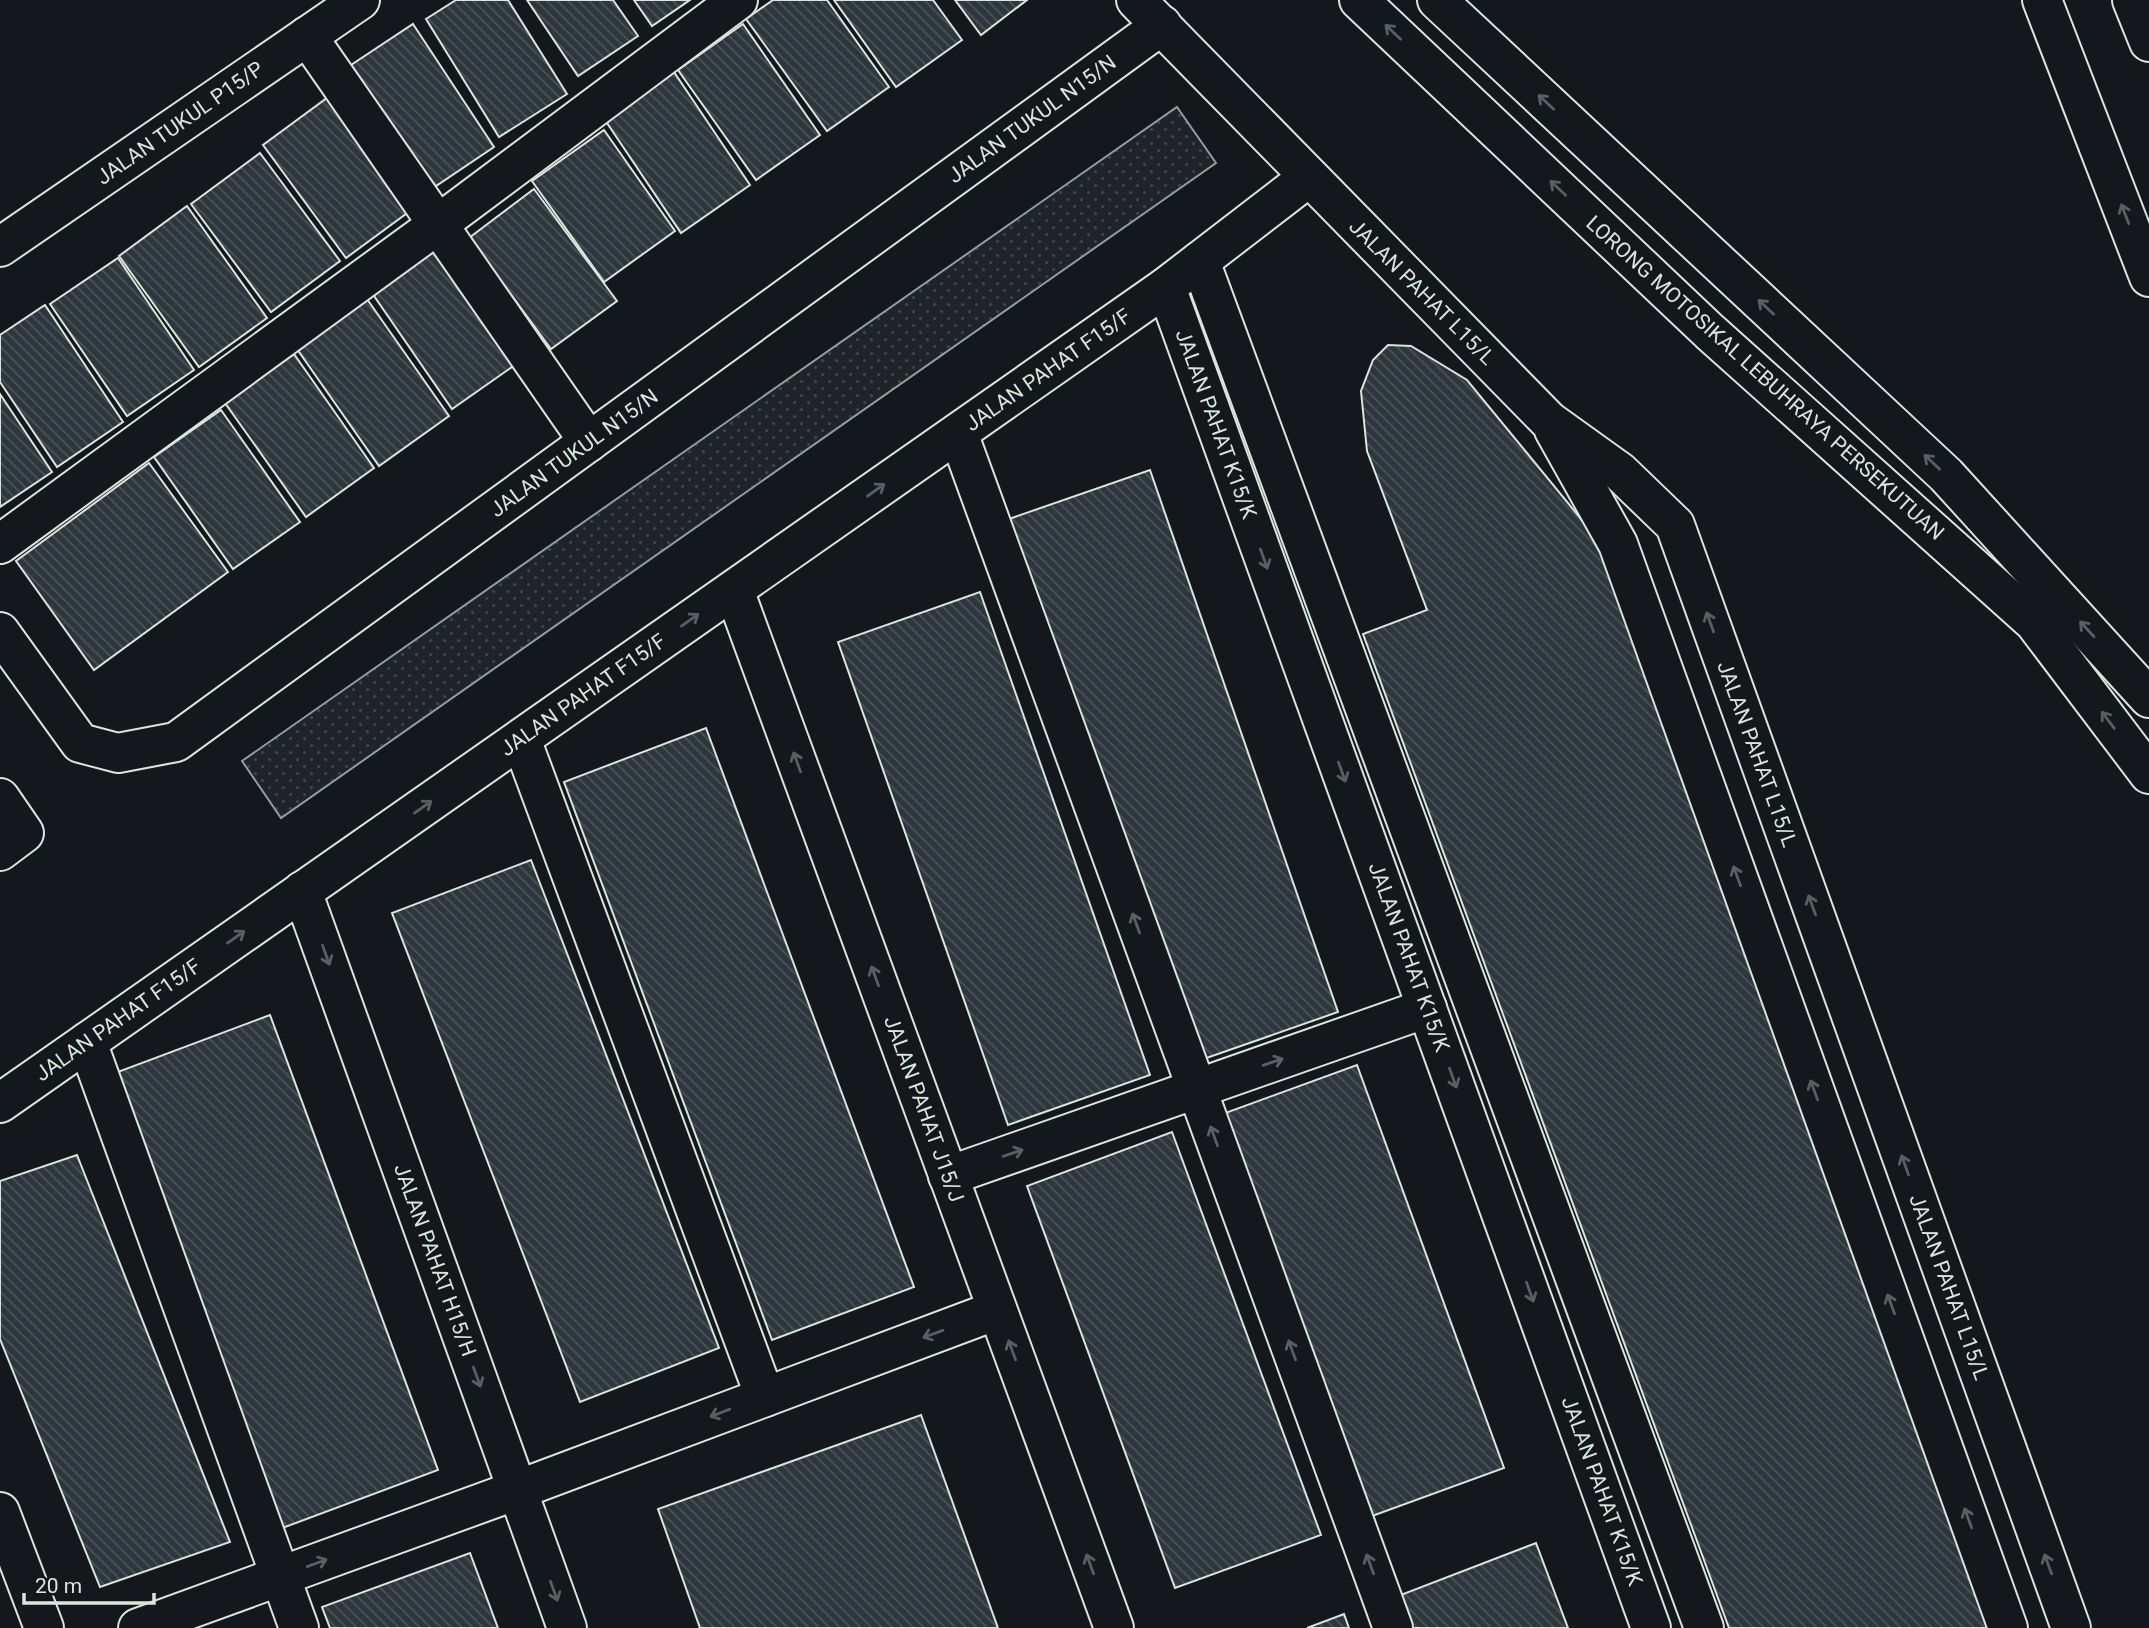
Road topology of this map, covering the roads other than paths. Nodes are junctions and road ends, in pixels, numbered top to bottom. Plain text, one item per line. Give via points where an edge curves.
1 (359, 0) edge
2 (738, 0) edge
3 (1359, 0) edge
4 (1437, 0) edge
5 (2042, 0) edge
6 (2132, 0) edge
7 (1149, 13) edge
8 (307, 36) junction
9 (2149, 42) edge
10 (1309, 177) junction
11 (437, 225) junction
12 (0, 247) edge
13 (1200, 261) junction
14 (2149, 277) edge
15 (1166, 287) junction
16 (1549, 421) junction
17 (958, 433) junction
18 (589, 442) junction
19 (0, 544) edge
20 (734, 590) junction
21 (0, 632) edge
22 (2149, 698) edge
23 (521, 738) junction
24 (2149, 774) edge
25 (0, 798) edge
26 (0, 851) edge
27 (303, 891) junction
28 (1831, 959) junction
29 (1775, 979) junction
30 (1427, 1008) junction
31 (87, 1042) junction
32 (1197, 1088) junction
33 (0, 1102) edge
34 (948, 1176) junction
35 (997, 1310) junction
36 (765, 1397) junction
37 (2005, 1442) junction
38 (1948, 1461) junction
39 (517, 1490) junction
40 (0, 1512) edge
41 (281, 1576) junction
42 (44, 1628) edge
43 (138, 1628) edge
44 (299, 1628) edge
45 (567, 1628) edge
46 (1114, 1628) edge
47 (1393, 1628) edge
48 (1651, 1628) edge
49 (1704, 1628) edge
50 (2008, 1628) edge
51 (2071, 1628) edge

1 - 8 main road, JALAN TUKUL P15/P
2 - 11 main road
24 -> 3 main road, LORONG MOTOSIKAL LEBUHRAYA PERSEKUTUAN via 2034,622 1710,332
22 -> 4 main road via 1946,475
14 -> 5 main road
6 - 9 main road
7 - 10 main road, JALAN PAHAT L15/L
7 - 18 main road, JALAN TUKUL N15/N
8 - 11 main road
8 - 12 main road, JALAN TUKUL P15/P
10 - 13 main road
10 - 16 main road, JALAN PAHAT L15/L
11 - 18 main road
11 - 19 main road
13 - 15 main road
13 - 49 main road
15 - 17 main road, JALAN PAHAT F15/F
15 -> 30 main road, JALAN PAHAT K15/K
28 -> 16 main road, JALAN PAHAT L15/L via 1675,525 1620,472
29 -> 16 main road via 1618,544
20 -> 17 main road, JALAN PAHAT F15/F
32 -> 17 main road
18 - 21 main road, JALAN TUKUL N15/N via 176,742 118,753 80,743
23 -> 20 main road, JALAN PAHAT F15/F
34 -> 20 main road, JALAN PAHAT J15/J
27 -> 23 main road, JALAN PAHAT F15/F
23 - 36 main road
25 - 26 main road via 24,833
31 -> 27 main road, JALAN PAHAT F15/F
27 -> 39 main road, JALAN PAHAT H15/H
28 - 29 main road
37 -> 28 main road, JALAN PAHAT L15/L
38 -> 29 main road
32 -> 30 main road
30 -> 48 main road, JALAN PAHAT K15/K
31 - 33 main road, JALAN PAHAT F15/F
31 - 41 main road
34 -> 32 main road
47 -> 32 main road
34 - 35 main road, JALAN PAHAT J15/J
35 -> 36 main road
46 -> 35 main road, JALAN PAHAT J15/J
36 -> 39 main road
37 - 38 main road
51 -> 37 main road, JALAN PAHAT L15/L
50 -> 38 main road
41 -> 39 main road
39 -> 45 main road, JALAN PAHAT H15/H
40 - 42 main road
41 - 43 main road
41 - 44 main road

